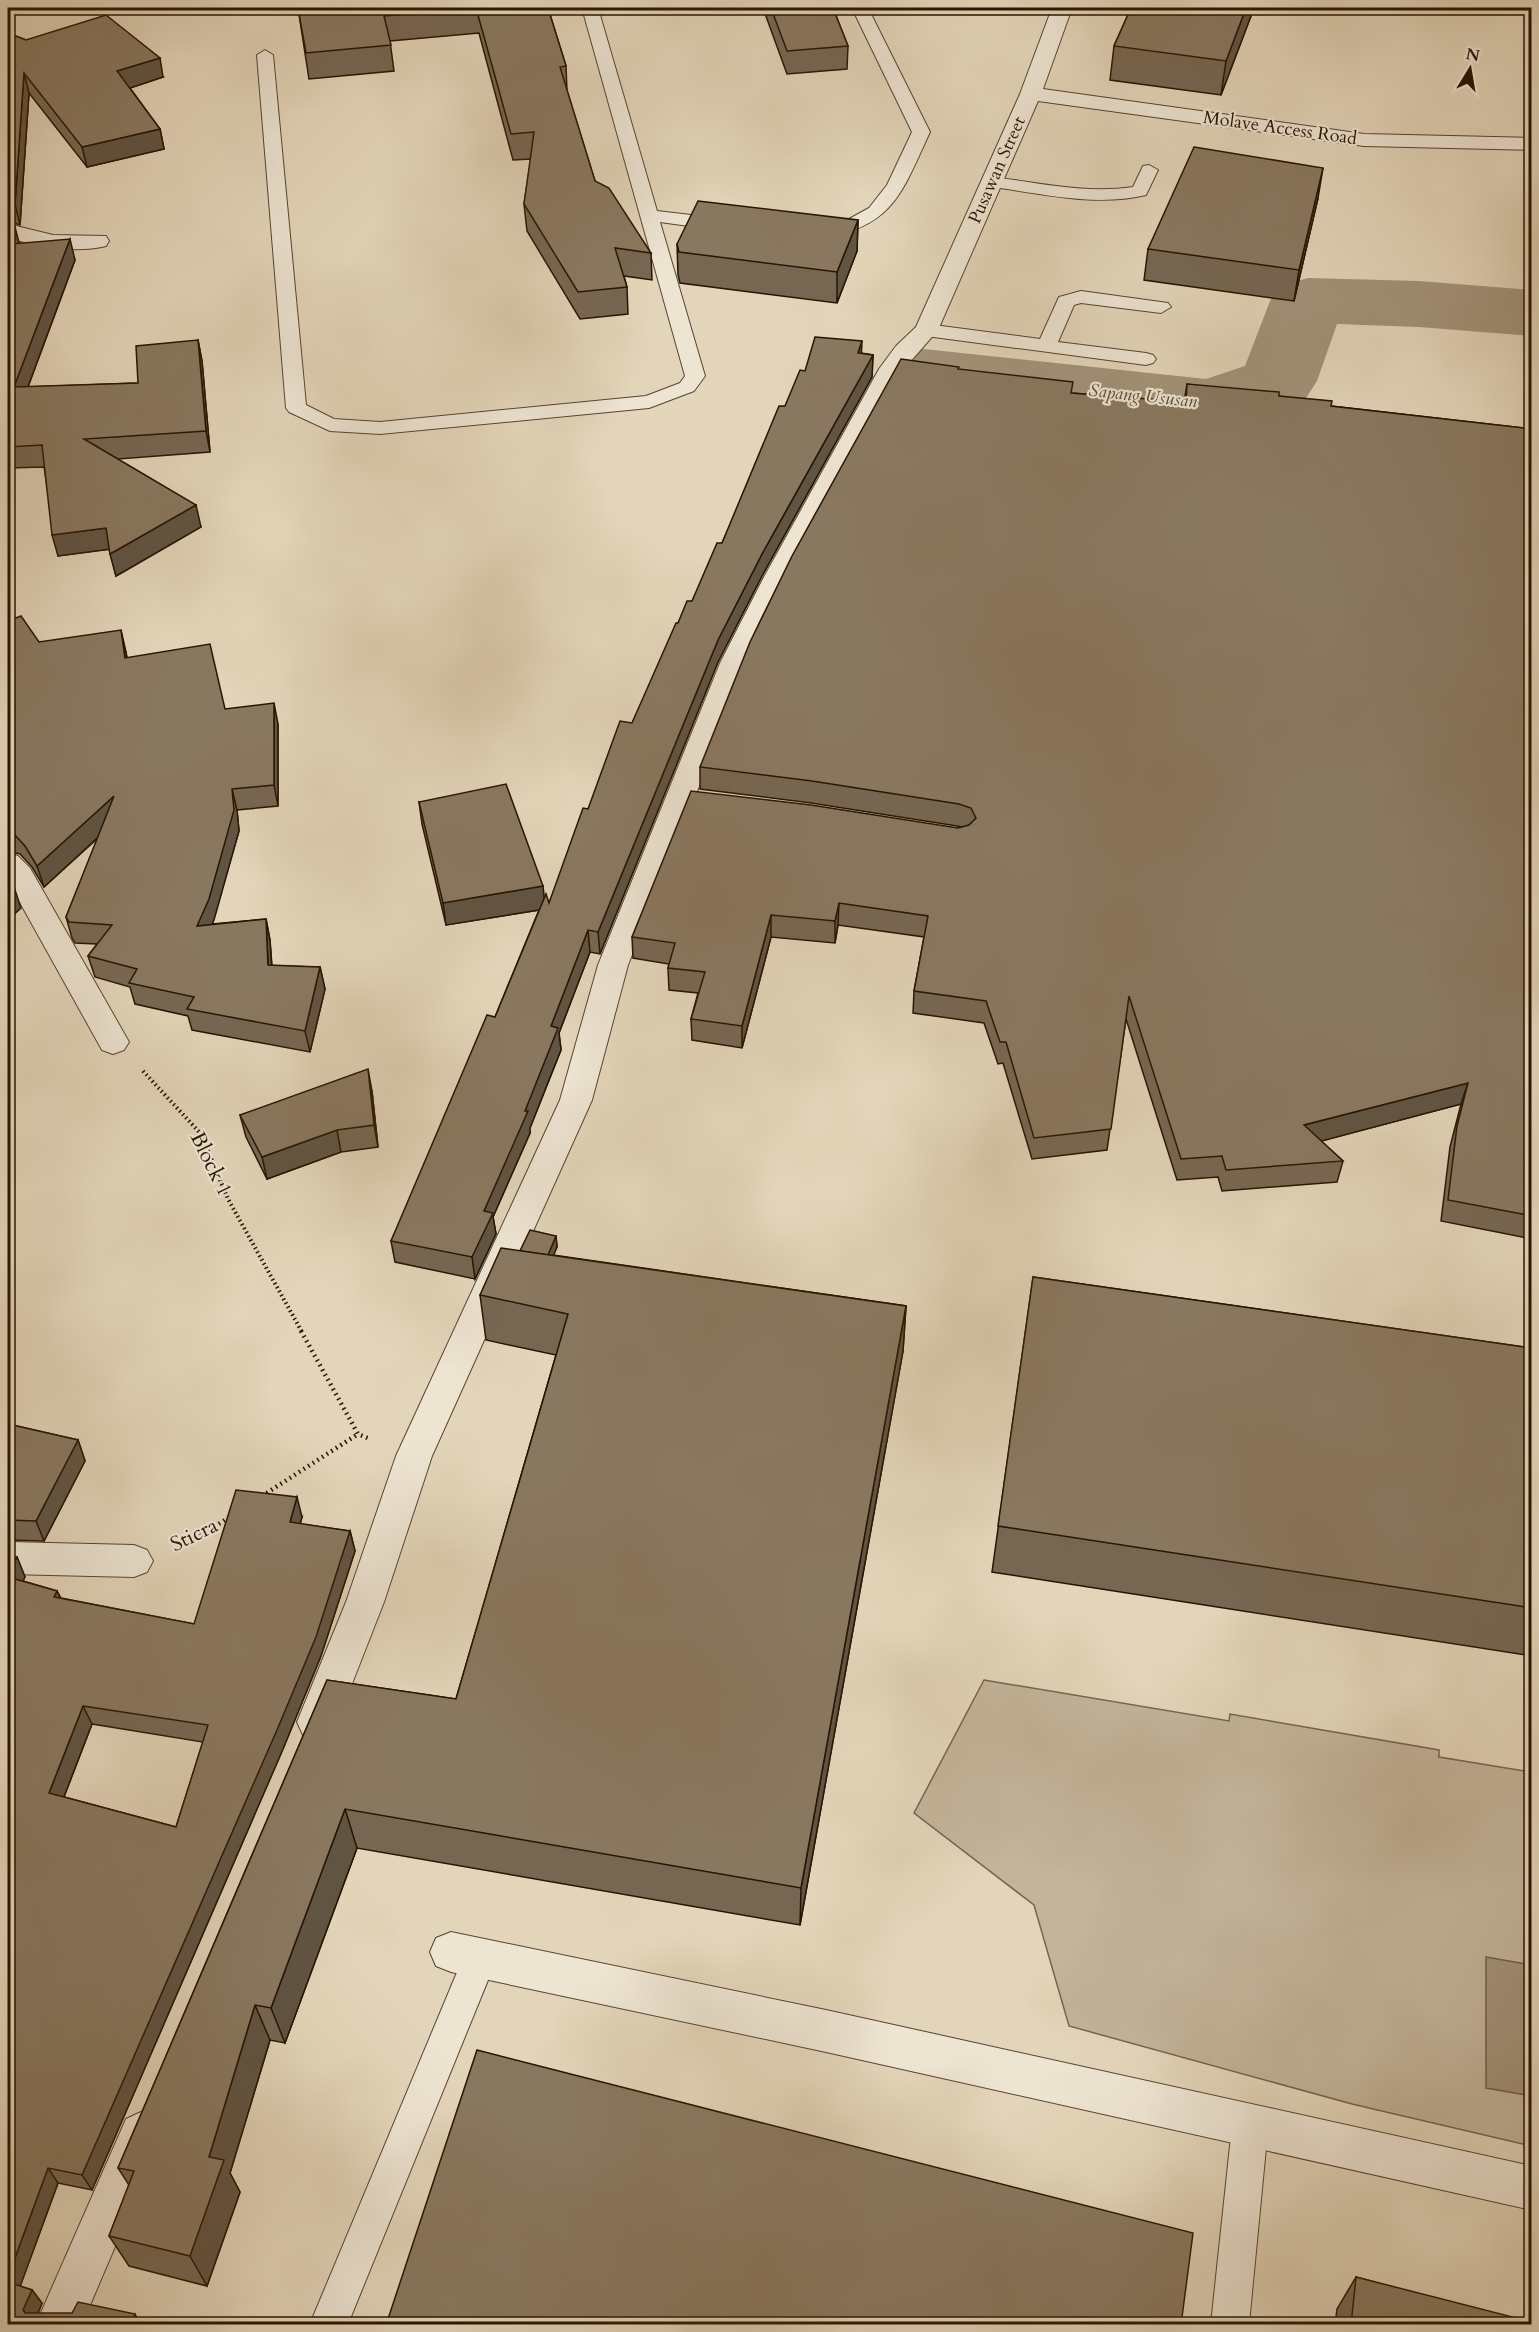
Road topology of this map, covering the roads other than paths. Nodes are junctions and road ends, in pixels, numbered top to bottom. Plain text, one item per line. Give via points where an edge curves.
1 (590, 8) edge
2 (860, 8) edge
3 (1062, 8) edge
4 (265, 55) dead end
5 (1031, 94) junction
6 (1532, 144) edge
7 (1149, 170) dead end
8 (993, 182) junction
9 (648, 215) junction
10 (740, 227) edge
11 (8, 231) edge
12 (804, 232) edge
13 (98, 241) dead end
14 (1161, 307) dead end
15 (926, 330) junction
16 (1047, 345) junction
17 (1146, 359) dead end
18 (8, 862) edge
19 (113, 1042) road end
20 (8, 1558) edge
21 (134, 1561) road end
22 (305, 1750) edge
23 (465, 1955) joint
24 (152, 2108) edge
25 (1250, 2127) junction
26 (1532, 2188) edge
27 (59, 2325) edge
28 (329, 2325) edge
29 (1230, 2325) edge

1 - 9 lane
2 - 12 lane via 921,132 894,189 873,217 846,230
3 - 5 street, Pusawan Street
4 - 9 lane via 296,408 330,425 380,428 649,402 687,387 695,376
5 - 6 street, Molave Access Road via 1364,140
5 - 8 street, Pusawan Street
7 - 8 lane via 1140,191 1119,195
8 - 15 street, Pusawan Street
9 - 10 lane
11 - 13 street via 53,242
14 - 16 lane via 1081,297 1066,300
15 - 16 lane
15 - 22 street via 891,369 734,663 693,801 614,965 576,1100 414,1456 365,1602
16 - 17 lane
18 - 19 street via 15,868
20 - 21 street
23 - 25 street via 826,2031
23 - 28 lane
24 - 27 street
25 - 26 street
25 - 29 lane

